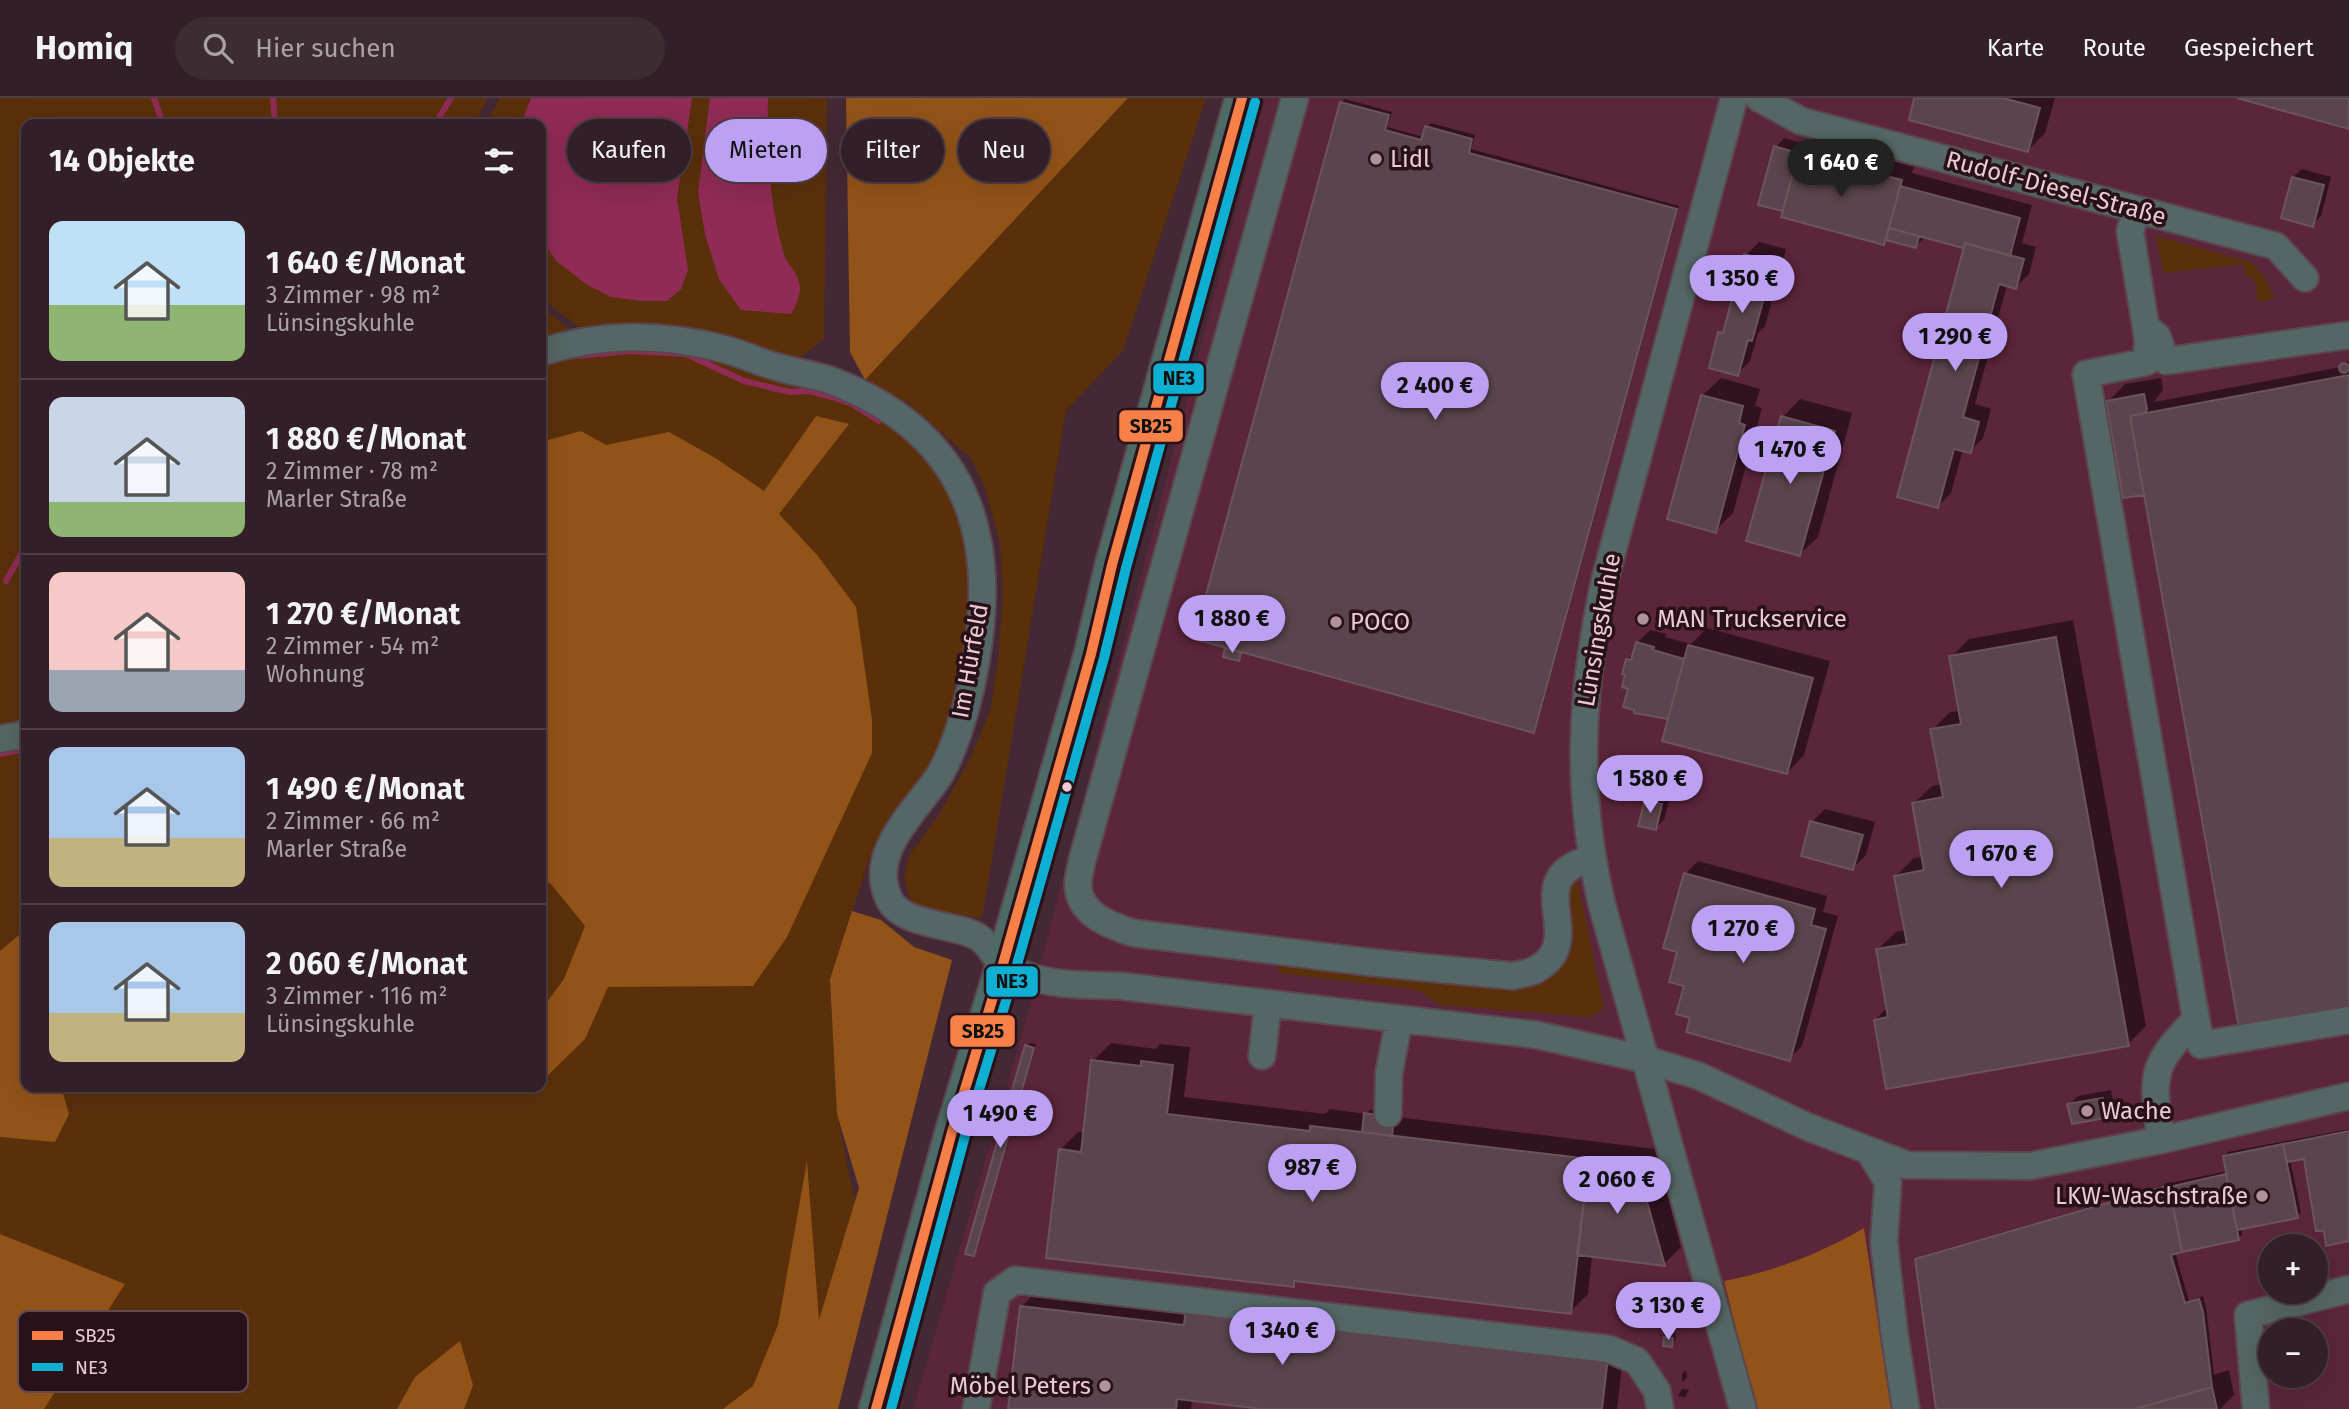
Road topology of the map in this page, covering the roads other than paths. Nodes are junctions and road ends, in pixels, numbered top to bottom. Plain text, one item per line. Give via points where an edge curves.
1 (1242, 98) edge
2 (1295, 98) edge
3 (1734, 98) edge
4 (1759, 98) edge
5 (2137, 210) junction
6 (2305, 278) dead end
7 (2145, 327) junction
8 (2349, 335) edge
9 (546, 351) edge
10 (21, 735) edge
11 (0, 739) edge
12 (1591, 859) junction
13 (1003, 964) junction
14 (1268, 1003) junction
15 (2196, 1019) junction
16 (1399, 1020) junction
17 (2349, 1020) edge
18 (1262, 1056) dead end
19 (1644, 1059) junction
20 (2349, 1096) edge
21 (1388, 1114) dead end
22 (2161, 1140) junction
23 (1869, 1151) junction
24 (2349, 1289) edge
25 (876, 1409) edge
26 (976, 1409) edge
27 (1660, 1409) edge
28 (1743, 1409) edge
29 (1906, 1409) edge
30 (2256, 1409) edge

1 - 13 main road
2 - 12 street via 1082,861 1081,901 1110,925 1133,933 1513,976 1534,971 1559,944 1556,886 1571,864
3 - 12 street, Lünsingskuhle via 1595,623 1582,741
4 - 5 street, Rudolf-Diesel-Straße via 1801,121
5 - 6 street, Rudolf-Diesel-Straße via 2276,246
5 - 7 street via 2130,231
7 - 8 street via 2157,336 2166,361
7 - 15 street via 2146,362 2086,374
9 - 13 street, Im Hürfeld via 586,341 652,336 721,348 830,380 883,405 926,437 949,466 968,502 979,543 978,641 958,734 941,773 889,846 883,873 889,901 904,914 978,937
10 - 11 street
12 - 19 street, Lünsingskuhle
13 - 14 street via 1032,978 1060,984 1121,986
13 - 25 main road
14 - 16 street
14 - 18 street
15 - 17 street via 2201,1045
15 - 22 street via 2157,1067 2154,1089
16 - 19 street via 1537,1035
16 - 21 street
19 - 23 street via 1699,1076
19 - 28 street, Lünsingskuhle
20 - 22 street
22 - 23 street via 2030,1166 1908,1165
23 - 29 street via 1888,1182 1884,1241
24 - 30 street via 2248,1315
26 - 27 street via 997,1293 1015,1280 1609,1349 1637,1361 1657,1391

